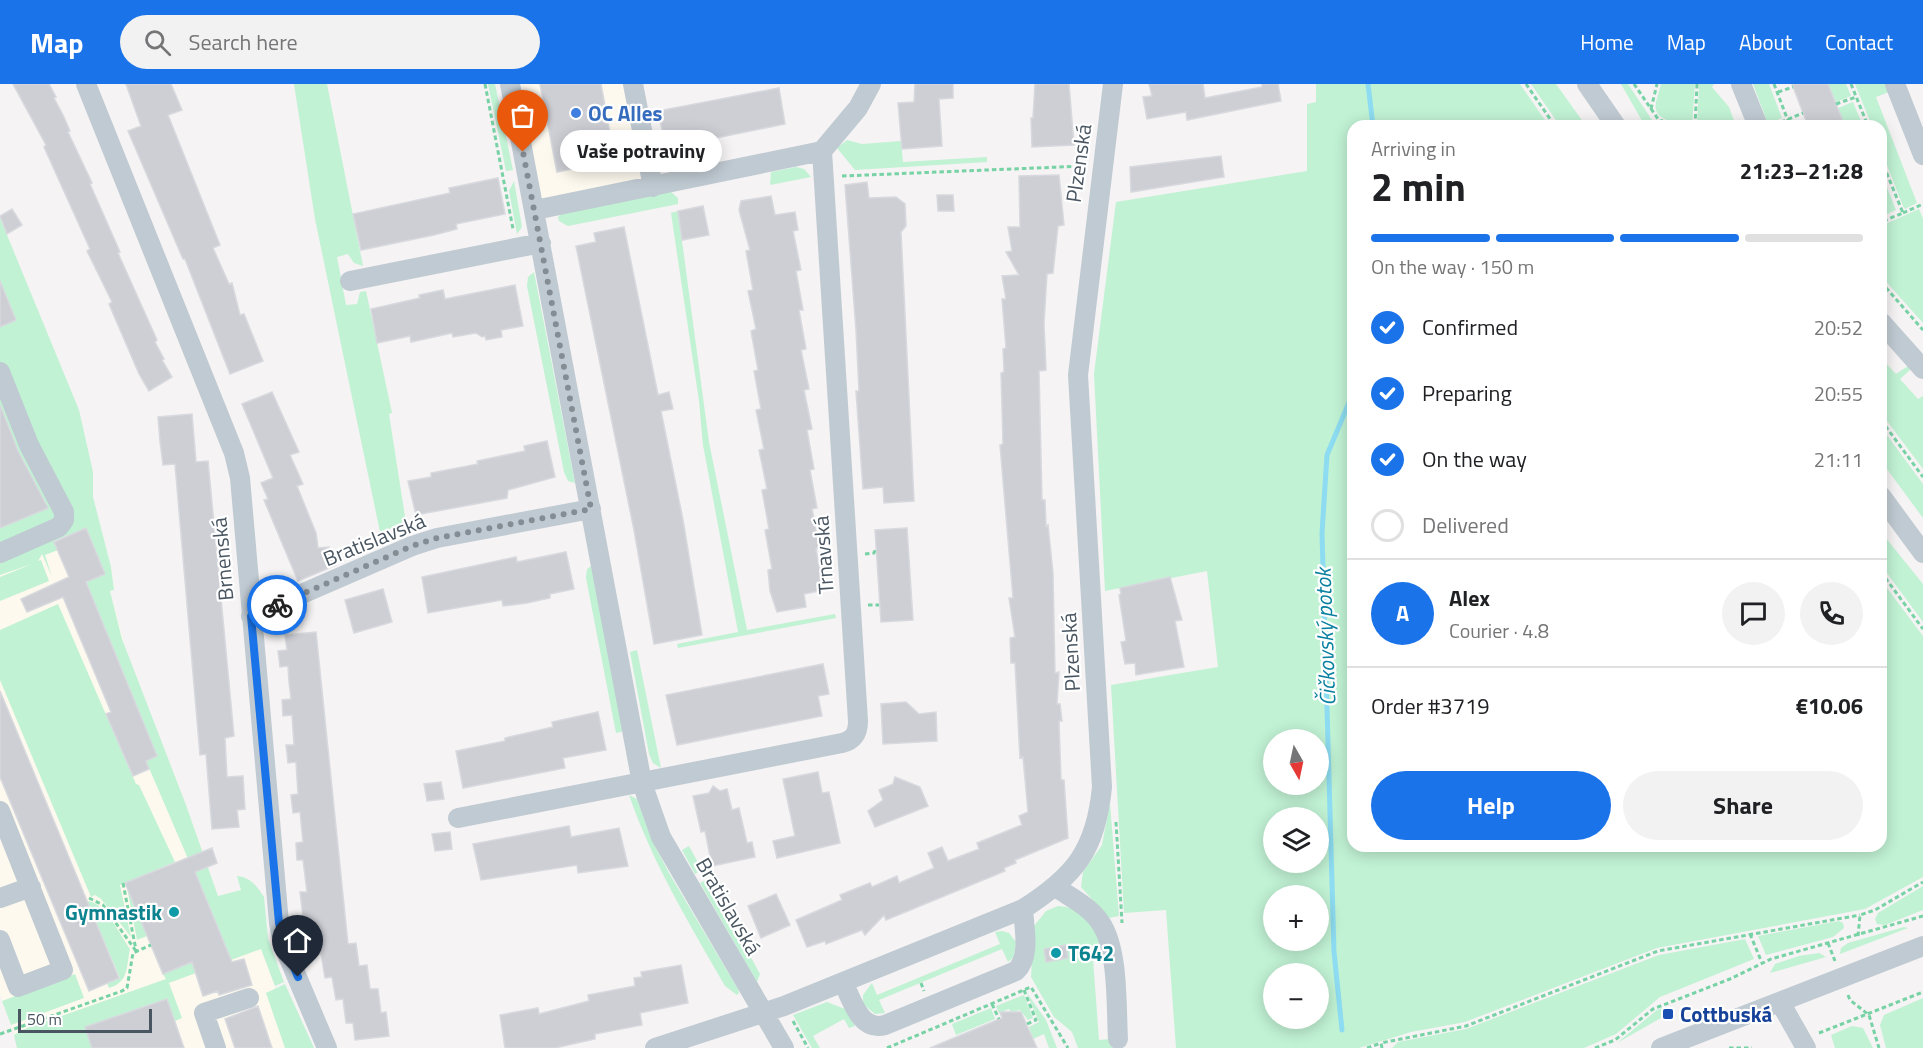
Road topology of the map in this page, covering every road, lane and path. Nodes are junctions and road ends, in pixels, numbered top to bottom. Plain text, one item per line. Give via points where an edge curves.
1 (86, 84) edge
2 (484, 84) edge
3 (510, 84) edge
4 (633, 84) edge
5 (871, 84) edge
6 (1113, 84) edge
7 (1526, 84) edge
8 (1587, 84) edge
9 (1634, 84) edge
10 (1657, 84) edge
11 (1697, 84) edge
12 (1741, 84) edge
13 (1774, 84) edge
14 (1851, 84) edge
15 (1895, 84) edge
16 (1793, 87) dead end
17 (1777, 93) junction
18 (1856, 97) junction
19 (1836, 104) dead end
20 (1651, 110) junction
21 (1803, 113) dead end
22 (1788, 119) joint
23 (1551, 120) edge
24 (1612, 120) edge
25 (1660, 120) edge
26 (1695, 120) edge
27 (1756, 120) edge
28 (1866, 120) edge
29 (822, 151) junction
30 (1923, 155) edge
31 (1081, 166) dead end
32 (1887, 173) edge
33 (822, 178) junction
34 (653, 187) junction
35 (1923, 204) edge
36 (535, 210) junction
37 (1903, 213) junction
38 (1887, 220) edge
39 (541, 243) junction
40 (517, 248) junction
41 (350, 281) dead end
42 (1887, 289) edge
43 (1887, 329) edge
44 (1923, 330) edge
45 (1923, 369) edge
46 (0, 372) edge
47 (1887, 428) edge
48 (1923, 477) edge
49 (1887, 504) edge
50 (591, 509) junction
51 (876, 548) dead end
52 (0, 553) edge
53 (1923, 553) edge
54 (857, 554) dead end
55 (1887, 581) edge
56 (251, 616) junction
57 (1923, 629) edge
58 (642, 783) junction
59 (0, 811) edge
60 (458, 818) dead end
61 (1923, 882) edge
62 (123, 884) dead end
63 (31, 887) junction
64 (1057, 888) junction
65 (0, 898) edge
66 (89, 898) dead end
67 (1023, 909) junction
68 (1860, 915) junction
69 (1923, 916) edge
70 (1750, 934) junction
71 (1858, 936) junction
72 (0, 940) edge
73 (151, 945) dead end
74 (1923, 946) edge
75 (136, 951) junction
76 (1762, 963) junction
77 (843, 982) junction
78 (1024, 990) junction
79 (1923, 992) edge
80 (249, 998) dead end
81 (1780, 1002) junction
82 (992, 1004) junction
83 (784, 1006) junction
84 (764, 1013) junction
85 (1869, 1015) junction
86 (999, 1019) dead end
87 (1027, 1024) dead end
88 (0, 1034) edge
89 (1118, 1039) dead end
90 (1804, 1044) edge
91 (895, 1046) edge
92 (1381, 1046) edge
93 (216, 1048) edge
94 (327, 1048) edge
95 (654, 1048) edge
96 (784, 1048) edge
97 (808, 1048) edge
98 (887, 1048) edge
99 (1068, 1048) edge
100 (1367, 1048) edge
101 (1596, 1048) edge
102 (1661, 1048) edge
103 (1729, 1048) edge
104 (1752, 1048) edge
105 (1880, 1048) edge

1 - 56 street, Brnenská via 234,453 240,478
2 - 40 path
3 - 36 street, Bratislavská
4 - 34 street
5 - 29 street via 858,108
6 - 64 street, Plzenská via 1078,375 1102,787 1088,847
7 - 23 path
8 - 24 street
9 - 20 path
10 - 20 path
11 - 26 path
12 - 27 street
13 - 17 path
14 - 18 path
15 - 30 street
16 - 17 path
17 - 22 path
18 - 19 path
18 - 28 path
20 - 25 path
21 - 22 path
29 - 33 street, Trnavská
29 - 34 street
31 - 33 path
32 - 37 path
33 - 58 street, Trnavská via 856,733 842,743
34 - 36 street
35 - 37 path
36 - 39 street, Bratislavská
37 - 38 path
39 - 40 street
39 - 50 street, Bratislavská
40 - 41 street
42 - 44 path
43 - 45 street
46 - 52 street via 29,445 64,512 64,520 59,526
47 - 48 path
49 - 53 street
50 - 56 street, Bratislavská via 429,541
50 - 58 street, Bratislavská
51 - 54 path via 874,553
55 - 57 path
56 - 94 street, Brnenská via 279,923
58 - 60 street
58 - 84 street, Bratislavská via 661,837
59 - 63 street
61 - 68 path
62 - 75 path
63 - 65 street
63 - 72 street via 63,970 18,987
64 - 67 street, Plzenská
64 - 89 street via 1100,921 1111,943
66 - 75 path via 103,905
67 - 77 street, Plzenská
67 - 77 street via 1025,955 1016,971 885,1025 874,1027 865,1022
68 - 70 path
68 - 71 path
69 - 71 path
70 - 76 path
70 - 92 path via 1658,951 1466,1026
71 - 76 path
73 - 75 path
74 - 81 street
75 - 88 path via 127,988
76 - 101 path via 1653,1009 1615,1040
77 - 83 street, Plzenská
78 - 82 path
78 - 87 path via 1036,1020
78 - 99 path via 1030,987
79 - 85 path
80 - 93 street via 204,1013
81 - 90 street
81 - 102 street
82 - 86 path
82 - 91 path
83 - 84 street, Plzenská
83 - 97 path
84 - 95 street, Plzenská
84 - 96 street, Bratislavská
85 - 90 path
85 - 105 path
91 - 98 path
92 - 100 path
103 - 104 path

